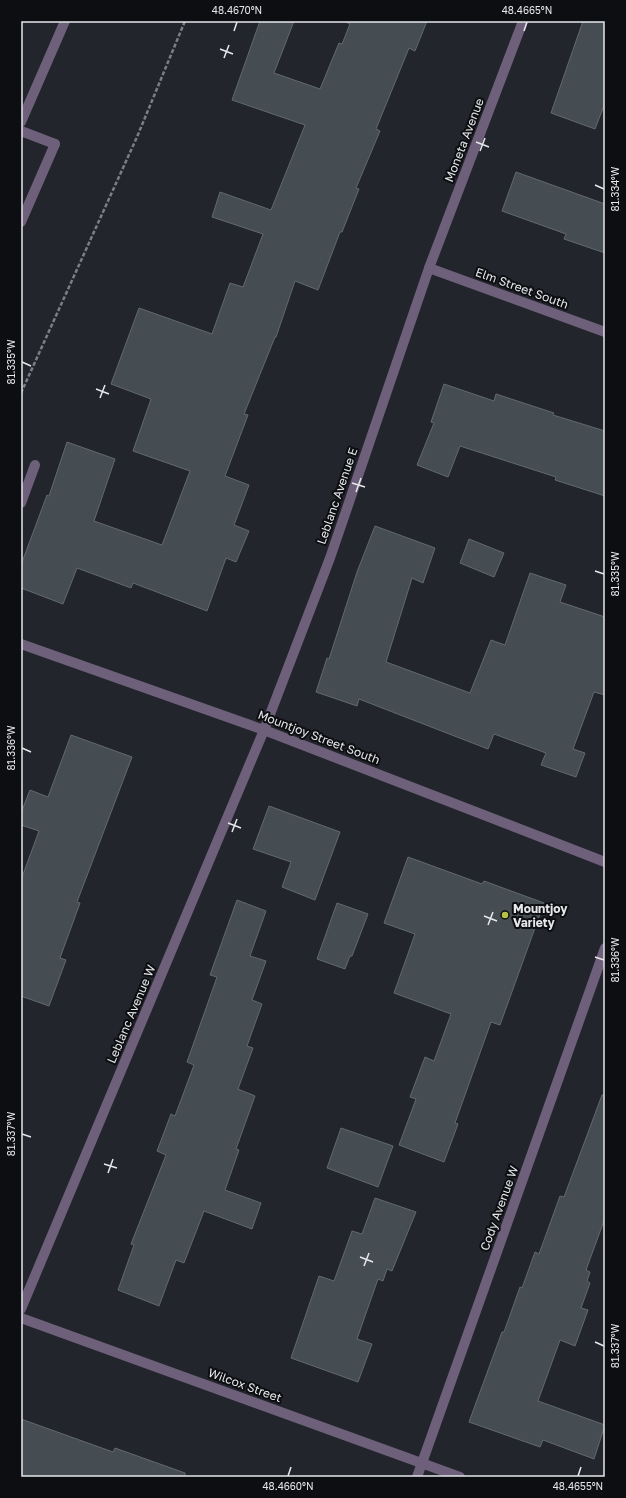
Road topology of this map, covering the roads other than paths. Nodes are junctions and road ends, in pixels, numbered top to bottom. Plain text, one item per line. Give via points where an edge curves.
1 (65, 21) edge
2 (523, 21) edge
3 (21, 122) edge
4 (21, 132) edge
5 (21, 222) edge
6 (429, 268) junction
7 (605, 332) edge
8 (35, 465) dead end
9 (21, 503) edge
10 (21, 644) edge
11 (264, 730) junction
12 (605, 862) edge
13 (605, 948) edge
14 (21, 1308) edge
15 (21, 1318) edge
16 (422, 1464) junction
17 (417, 1477) edge
18 (460, 1477) edge

1 - 3 street
2 - 6 street, Moneta Avenue
4 - 5 street via 55,144
6 - 7 street, Elm Street South
6 - 11 street, Leblanc Avenue E via 330,558
8 - 9 street
10 - 11 street, Mountjoy Street South
11 - 12 street, Mountjoy Street South
11 - 14 street, Leblanc Avenue W
13 - 16 street, Cody Avenue W
15 - 16 street, Wilcox Street
16 - 17 street, Cody Avenue W
16 - 18 street, Wilcox Street

